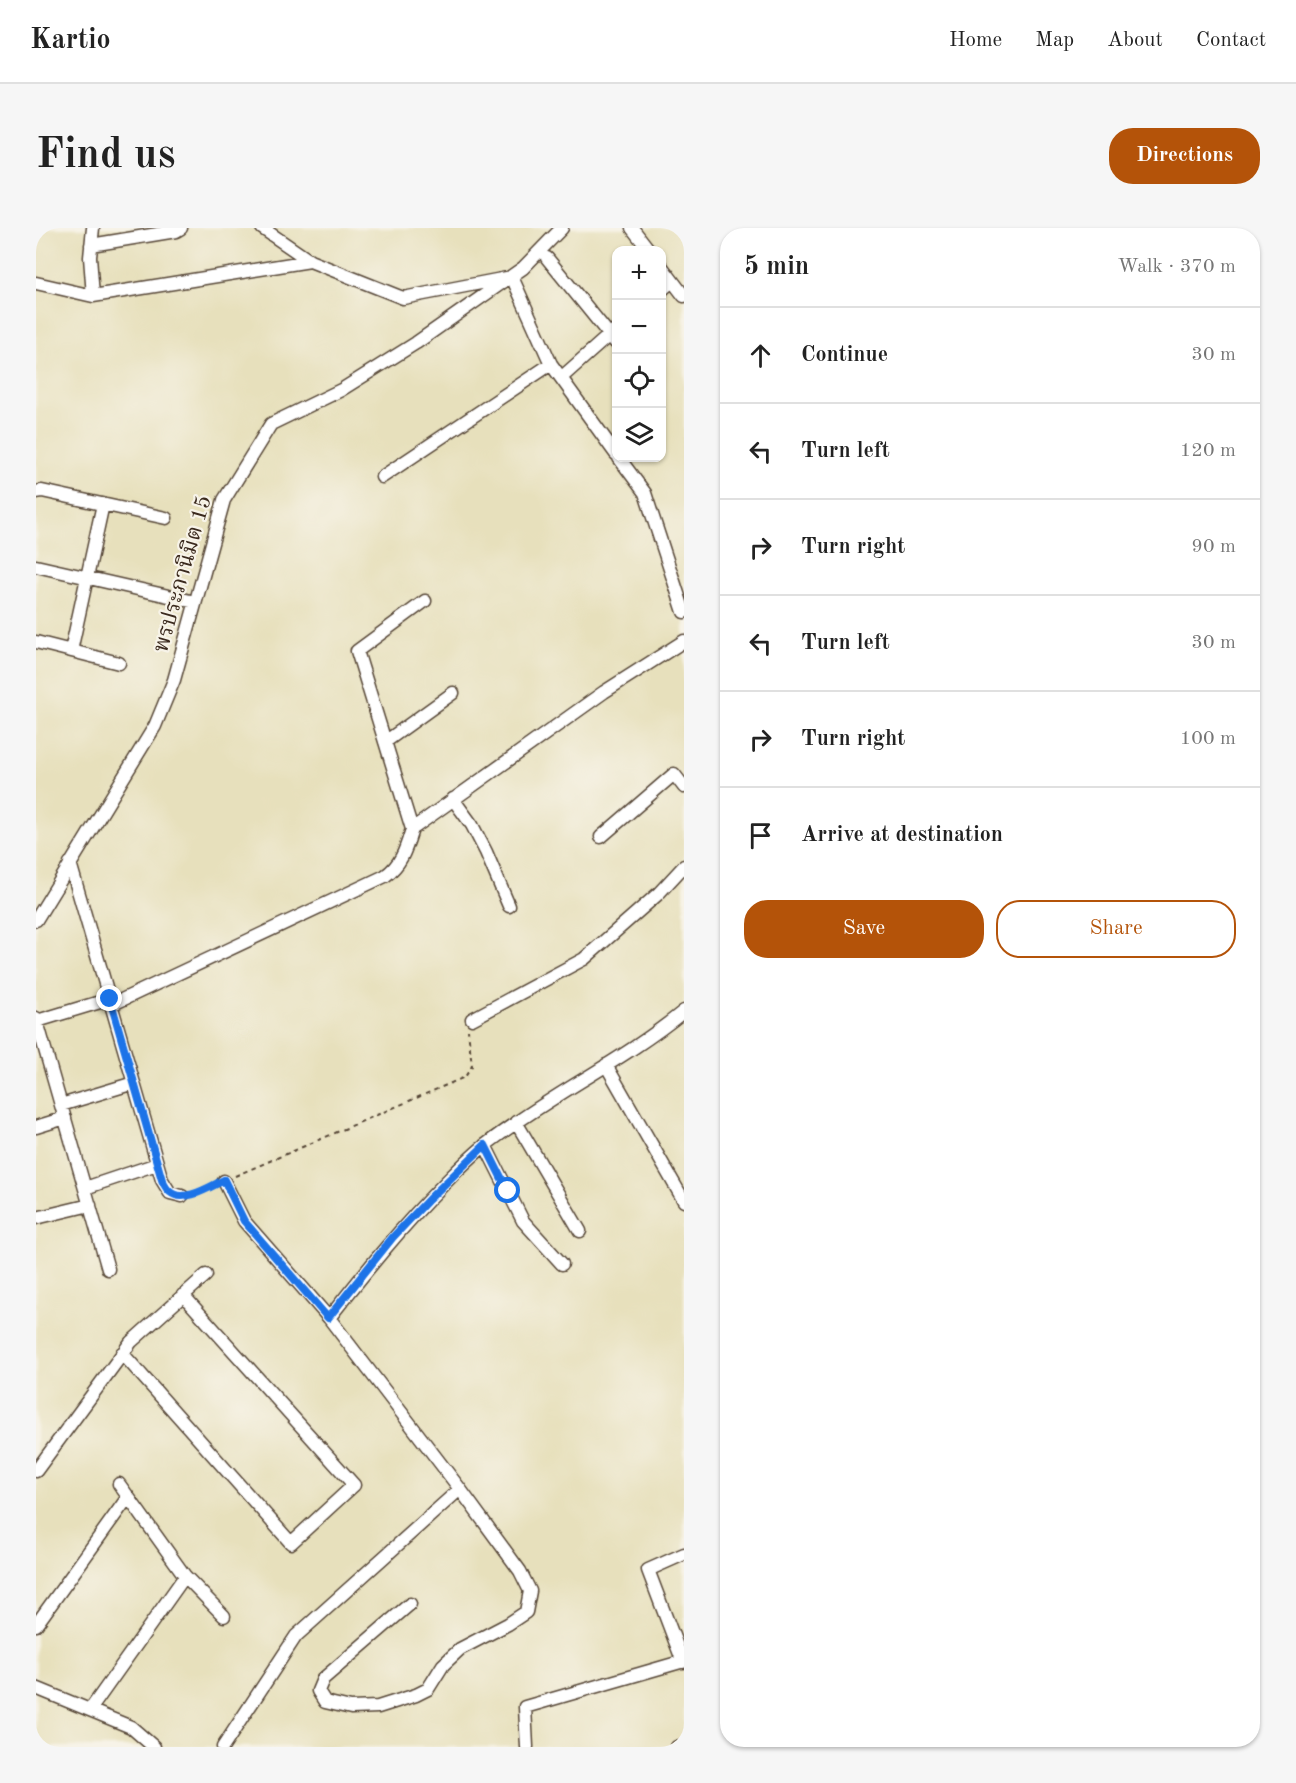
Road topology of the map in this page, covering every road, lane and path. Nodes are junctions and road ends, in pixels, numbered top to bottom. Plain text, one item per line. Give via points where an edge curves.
1 (93, 228) edge
2 (181, 228) edge
3 (562, 228) edge
4 (632, 228) edge
5 (268, 229) edge
6 (91, 245) junction
7 (646, 246) edge
8 (548, 258) dead end
9 (310, 261) junction
10 (666, 273) edge
11 (512, 277) junction
12 (672, 281) junction
13 (36, 283) edge
14 (666, 286) edge
15 (93, 296) junction
16 (684, 296) edge
17 (612, 334) edge
18 (612, 338) edge
19 (551, 364) junction
20 (561, 378) junction
21 (612, 448) edge
22 (622, 462) edge
23 (382, 477) dead end
24 (36, 492) edge
25 (102, 504) junction
26 (166, 518) dead end
27 (36, 566) edge
28 (86, 578) junction
29 (425, 601) dead end
30 (195, 602) junction
31 (684, 612) edge
32 (684, 641) edge
33 (36, 642) edge
34 (71, 651) junction
35 (119, 663) dead end
36 (453, 693) dead end
37 (385, 742) junction
38 (684, 787) edge
39 (453, 799) junction
40 (412, 829) junction
41 (601, 837) dead end
42 (70, 863) junction
43 (684, 866) edge
44 (508, 906) dead end
45 (36, 920) edge
46 (111, 1002) junction
47 (684, 1011) edge
48 (37, 1019) edge
49 (472, 1019) joint
50 (606, 1065) junction
51 (134, 1083) junction
52 (63, 1111) junction
53 (516, 1122) junction
54 (36, 1127) edge
55 (485, 1145) junction
56 (157, 1164) junction
57 (224, 1180) junction
58 (85, 1188) junction
59 (182, 1196) joint
60 (684, 1201) edge
61 (90, 1205) junction
62 (36, 1218) edge
63 (580, 1231) dead end
64 (562, 1264) dead end
65 (108, 1269) dead end
66 (206, 1275) dead end
67 (183, 1295) junction
68 (328, 1318) junction
69 (122, 1353) junction
70 (36, 1471) edge
71 (119, 1484) dead end
72 (460, 1489) junction
73 (128, 1497) junction
74 (684, 1554) edge
75 (185, 1576) junction
76 (410, 1604) dead end
77 (224, 1616) dead end
78 (36, 1625) edge
79 (683, 1661) edge
80 (36, 1688) edge
81 (90, 1710) junction
82 (684, 1745) edge
83 (154, 1747) edge
84 (223, 1747) edge
85 (527, 1747) edge
86 (677, 1747) edge

1 - 6 street
2 - 6 street
3 - 11 street, พรประภานิมิต 15
4 - 7 street
5 - 9 street
6 - 15 street
8 - 17 street
9 - 11 street via 403,298
9 - 15 street
10 - 12 street
11 - 19 street
11 - 30 street, พรประภานิมิต 15 via 341,390 271,424 224,500
12 - 14 street
12 - 16 street
13 - 15 street
18 - 20 street
19 - 20 street
19 - 23 street
20 - 21 street
22 - 31 street via 645,494
24 - 25 street
25 - 26 street
25 - 28 street
27 - 28 street
28 - 30 street
28 - 34 street
29 - 37 street via 357,651
30 - 42 street, พรประภานิมิต 15 via 174,680 155,726
32 - 39 street via 604,692
33 - 34 street
34 - 35 street
36 - 37 street
37 - 40 street
38 - 41 street via 674,774
39 - 40 street
39 - 44 street via 482,843
40 - 46 street via 403,857 385,876
42 - 45 street, พรประภานิมิต 15
42 - 46 street
43 - 49 street via 584,959
46 - 48 street
46 - 51 street
47 - 50 street
48 - 52 street
49 - 57 path via 468,1032 472,1066 465,1077
50 - 53 street
50 - 60 street
51 - 52 street
51 - 56 street
52 - 54 street
52 - 58 street
53 - 55 street
53 - 63 street
55 - 64 street via 523,1221
55 - 68 street via 393,1237
56 - 58 street
56 - 59 street via 168,1190
57 - 59 path
57 - 68 street via 244,1221
58 - 61 street
61 - 62 street
61 - 65 street
66 - 67 street
67 - 69 street
67 - 69 street via 354,1485 291,1543
68 - 72 street
69 - 70 street
71 - 73 street
72 - 76 street via 520,1571 530,1591 526,1612 460,1649 443,1665 428,1689 416,1695 378,1707 351,1708 325,1702 318,1691 323,1679
72 - 84 street via 296,1636
73 - 75 street
73 - 78 street
74 - 79 street via 648,1569
75 - 77 street
75 - 81 street
79 - 85 street via 525,1707
80 - 81 street
81 - 83 street via 131,1727
82 - 86 street

